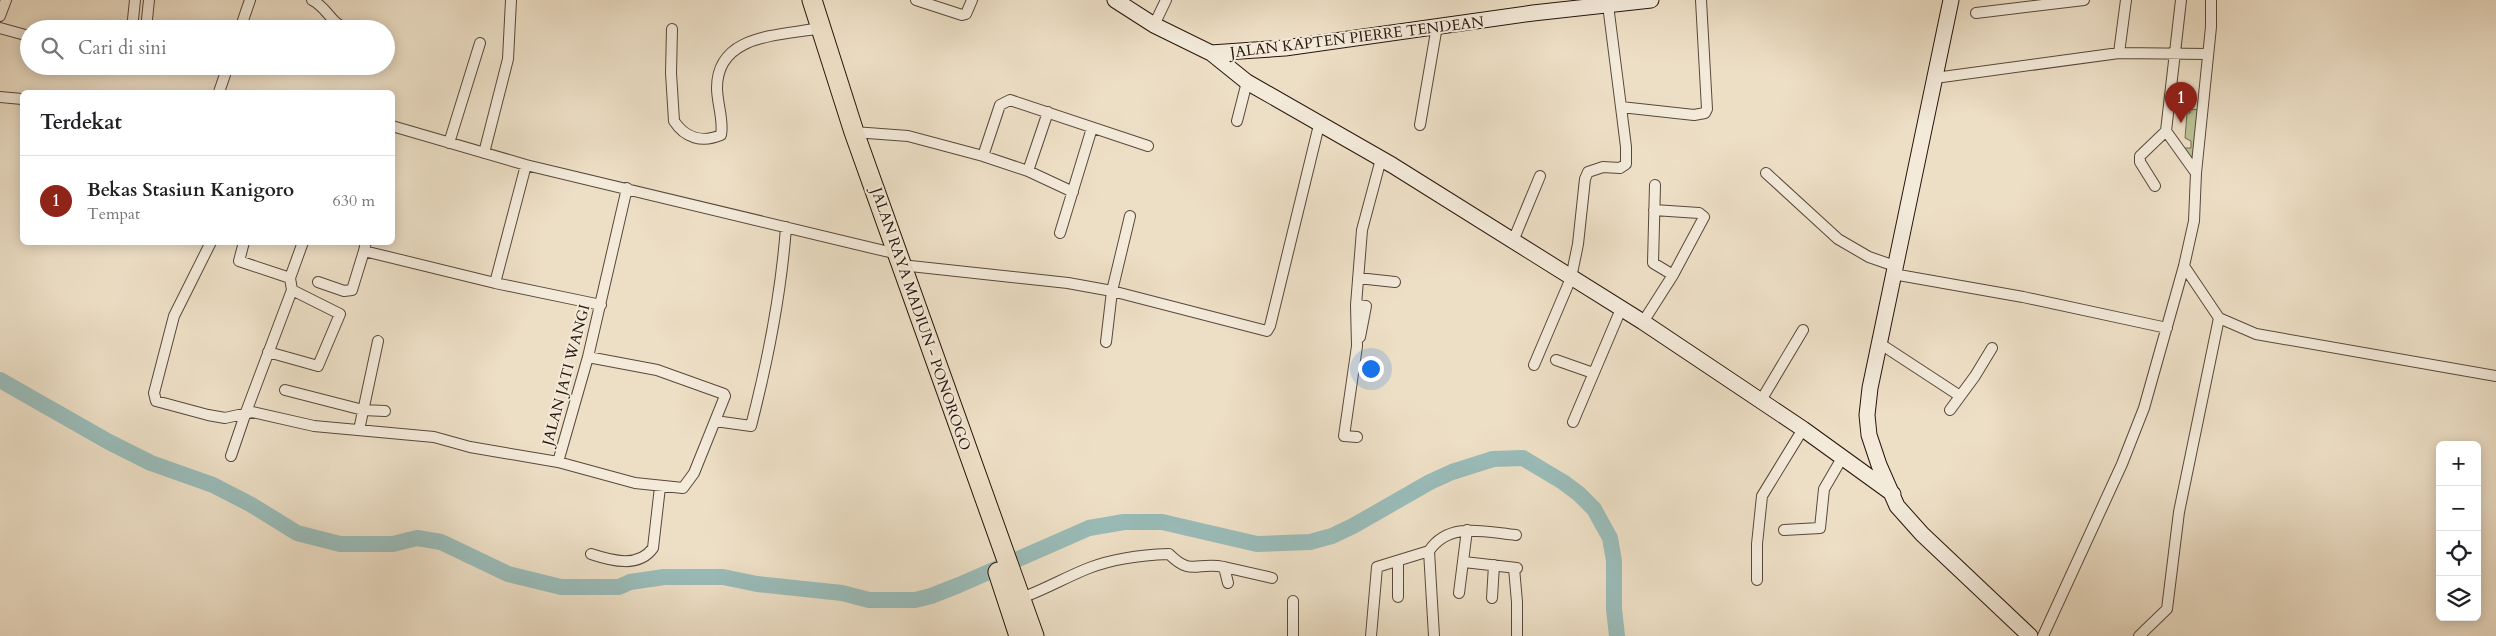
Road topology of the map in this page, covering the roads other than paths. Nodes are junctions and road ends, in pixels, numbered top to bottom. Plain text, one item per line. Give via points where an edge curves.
1 (6, 0) edge
2 (135, 0) edge
3 (149, 0) edge
4 (250, 0) edge
5 (312, 0) edge
6 (511, 0) edge
7 (799, 0) edge
8 (812, 0) edge
9 (916, 0) edge
10 (972, 0) edge
11 (1115, 0) edge
12 (1166, 0) edge
13 (1651, 0) edge
14 (1701, 0) edge
15 (1951, 0) edge
16 (2084, 0) edge
17 (2126, 0) edge
18 (2181, 0) edge
19 (2211, 0) edge
20 (1608, 5) junction
21 (1976, 12) dead end
22 (0, 16) edge
23 (133, 20) edge
24 (147, 20) edge
25 (243, 20) edge
26 (334, 20) edge
27 (1154, 25) junction
28 (1437, 26) junction
29 (0, 28) edge
30 (814, 29) junction
31 (672, 30) dead end
32 (20, 34) edge
33 (480, 43) dead end
34 (1211, 53) junction
35 (2119, 53) junction
36 (2176, 53) junction
37 (2207, 54) junction
38 (225, 75) edge
39 (1935, 78) junction
40 (1247, 82) junction
41 (220, 90) edge
42 (0, 97) edge
43 (20, 99) edge
44 (1621, 107) junction
45 (1048, 112) junction
46 (1237, 121) dead end
47 (1319, 125) junction
48 (1420, 125) dead end
49 (395, 128) edge
50 (1092, 128) junction
51 (2166, 131) junction
52 (854, 132) junction
53 (449, 142) junction
54 (1148, 146) dead end
55 (484, 153) junction
56 (983, 156) junction
57 (1381, 159) junction
58 (526, 165) junction
59 (1028, 171) junction
60 (1766, 173) dead end
61 (2196, 173) junction
62 (1540, 176) dead end
63 (1655, 185) dead end
64 (2155, 186) dead end
65 (627, 188) junction
66 (1073, 192) junction
67 (1654, 210) junction
68 (1130, 216) dead end
69 (786, 228) junction
70 (1060, 233) dead end
71 (1513, 241) junction
72 (210, 245) edge
73 (243, 245) edge
74 (302, 245) edge
75 (365, 247) edge
76 (895, 258) junction
77 (2184, 266) junction
78 (1894, 270) junction
79 (1673, 275) junction
80 (290, 278) junction
81 (1358, 278) junction
82 (1570, 278) junction
83 (318, 282) dead end
84 (1395, 282) dead end
85 (494, 283) junction
86 (292, 290) junction
87 (1112, 291) junction
88 (601, 305) junction
89 (1621, 309) junction
90 (2219, 318) junction
91 (1643, 322) junction
92 (2167, 328) junction
93 (1803, 330) dead end
94 (378, 341) dead end
95 (1106, 342) dead end
96 (1879, 343) junction
97 (1992, 348) dead end
98 (268, 352) junction
99 (588, 357) junction
100 (1556, 360) dead end
101 (1534, 365) dead end
102 (1593, 373) junction
103 (2496, 376) edge
104 (285, 390) dead end
105 (1960, 396) junction
106 (1760, 402) junction
107 (363, 410) junction
108 (1950, 410) dead end
109 (385, 411) dead end
110 (246, 412) junction
111 (715, 421) junction
112 (1573, 422) dead end
113 (1803, 429) junction
114 (359, 430) junction
115 (1357, 438) dead end
116 (231, 456) dead end
117 (1842, 458) junction
118 (558, 462) junction
119 (660, 487) junction
120 (1893, 494) junction
121 (1467, 530) junction
122 (1784, 530) dead end
123 (1516, 535) dead end
124 (1429, 552) junction
125 (591, 554) dead end
126 (1398, 562) junction
127 (1464, 562) junction
128 (1494, 565) junction
129 (1224, 567) junction
130 (1272, 578) dead end
131 (1758, 580) dead end
132 (1228, 583) dead end
133 (1459, 592) dead end
134 (1022, 595) junction
135 (1398, 597) dead end
136 (1492, 598) dead end
137 (1293, 601) dead end
138 (1019, 636) edge
139 (1034, 636) edge
140 (1293, 636) edge
141 (1370, 636) edge
142 (1434, 636) edge
143 (1517, 636) edge
144 (2032, 636) edge
145 (2139, 636) edge

1 - 22 street
2 - 23 street
3 - 24 street
4 - 25 street
5 - 26 street
6 - 55 street via 508,59
7 - 30 highway, JALAN RAYA MADIUN - PONOROGO
8 - 30 highway, JALAN RAYA MADIUN - PONOROGO
9 - 10 street via 962,15 966,14
11 - 27 street
12 - 27 street
13 - 20 street, JALAN KAPTEN PIERRE TENDEAN
14 - 44 street via 1705,113 1680,114
15 - 39 street
16 - 21 street
17 - 35 street
18 - 36 street
19 - 37 street
20 - 28 street, JALAN KAPTEN PIERRE TENDEAN
20 - 44 street
27 - 34 street
28 - 34 street, JALAN KAPTEN PIERRE TENDEAN via 1285,48
28 - 48 street
29 - 32 street
30 - 31 street via 746,42 734,51 719,76 717,87 721,135 706,138 689,136 674,121
30 - 52 highway, JALAN RAYA MADIUN - PONOROGO
30 - 76 highway, JALAN RAYA MADIUN - PONOROGO
33 - 53 street
34 - 40 street
35 - 36 street
35 - 39 street
36 - 37 street
36 - 51 street
37 - 61 street
38 - 41 street
39 - 78 street
40 - 46 street
40 - 47 street
42 - 43 street
44 - 82 street via 1626,164 1620,168 1603,167 1588,172
45 - 50 street
45 - 56 street via 1016,101 1000,105
45 - 59 street
47 - 57 street
47 - 87 street via 1268,330
49 - 53 street
50 - 54 street
50 - 66 street
51 - 61 street
51 - 64 street via 2140,156 2140,162
52 - 56 street via 908,136
52 - 76 highway, JALAN RAYA MADIUN - PONOROGO
53 - 55 street
55 - 58 street
56 - 59 street
57 - 71 street
57 - 81 street via 1362,230
58 - 65 street
58 - 85 street
59 - 66 street
60 - 78 street via 1838,239
61 - 77 street via 2193,231
62 - 71 street
63 - 67 street
65 - 69 street
65 - 88 street, JALAN JATI WANGI
66 - 70 street
67 - 79 street via 1652,263
67 - 79 street via 1699,213 1704,217
68 - 87 street
69 - 76 street
69 - 111 street via 769,356 751,426
71 - 82 street
72 - 110 street via 172,322 154,398 224,418
73 - 80 street via 239,261
74 - 80 street
75 - 83 street via 352,290 344,291
75 - 85 street
76 - 87 street
76 - 134 highway, JALAN RAYA MADIUN - PONOROGO via 976,493
77 - 90 street
77 - 92 street
78 - 92 street
78 - 96 street
79 - 91 street
80 - 86 street
81 - 84 street
81 - 115 street via 1356,305 1366,306 1344,436
82 - 89 street
82 - 101 street
85 - 88 street
86 - 98 street
86 - 98 street via 340,314 318,366
87 - 95 street
88 - 99 street, JALAN JATI WANGI
89 - 91 street
89 - 102 street
90 - 103 street via 2256,334
90 - 145 street via 2179,512 2167,609
91 - 106 street
92 - 144 street via 2144,408 2122,464
93 - 106 street
94 - 107 street
96 - 105 street
96 - 120 street via 1870,388 1869,434
97 - 105 street
98 - 110 street
99 - 111 street, JALAN JATI WANGI via 657,370 722,392 725,396
99 - 118 street, JALAN JATI WANGI
100 - 102 street
102 - 112 street
104 - 107 street
105 - 108 street
106 - 113 street
107 - 109 street
107 - 114 street
110 - 114 street via 314,426
110 - 116 street
111 - 119 street, JALAN JATI WANGI via 687,485 680,489
113 - 117 street
113 - 131 street via 1762,496 1757,544
114 - 118 street via 434,437 470,447
117 - 120 street
117 - 122 street via 1824,489 1820,528
118 - 119 street, JALAN JATI WANGI
119 - 125 street via 653,548 647,556 626,562
120 - 144 street via 1897,506 1922,534
121 - 123 street
121 - 124 street via 1449,533 1436,541
121 - 127 street
124 - 126 street
124 - 142 street
126 - 135 street
126 - 141 street via 1377,567
127 - 128 street
127 - 133 street
128 - 136 street
128 - 143 street via 1515,568
129 - 130 street
129 - 132 street
129 - 134 street via 1214,564 1182,566 1169,554 1142,555 1089,568
134 - 138 highway, JALAN RAYA MADIUN - PONOROGO
134 - 139 highway, JALAN RAYA MADIUN - PONOROGO
137 - 140 street

